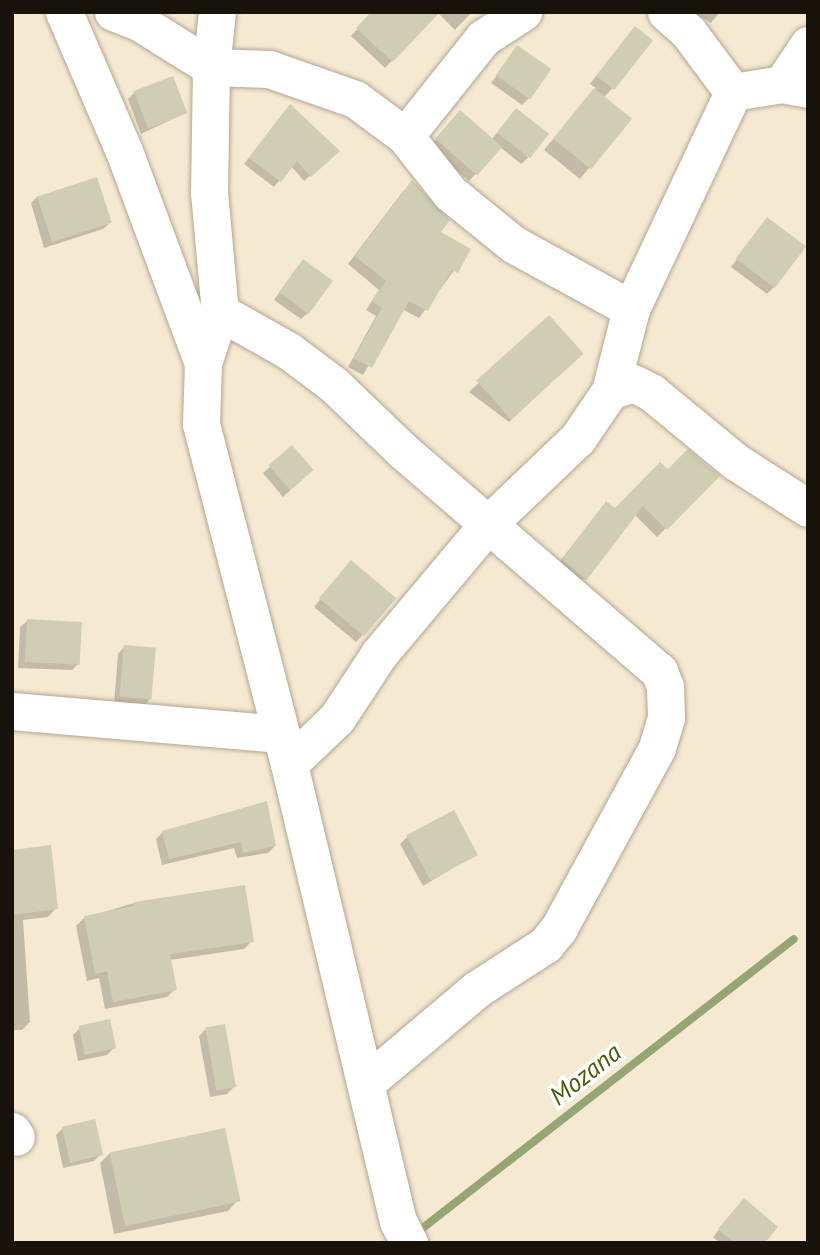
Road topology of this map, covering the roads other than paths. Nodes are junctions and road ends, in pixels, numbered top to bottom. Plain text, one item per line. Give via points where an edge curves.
1 (64, 12) edge
2 (113, 12) edge
3 (217, 12) edge
4 (523, 12) edge
5 (666, 12) edge
6 (808, 46) edge
7 (211, 67) junction
8 (795, 87) edge
9 (733, 92) junction
10 (405, 136) junction
11 (631, 309) junction
12 (220, 312) junction
13 (203, 363) junction
14 (610, 391) junction
15 (808, 508) edge
16 (489, 523) junction
17 (12, 711) edge
18 (284, 749) junction
19 (367, 1082) junction
20 (403, 1232) edge

1 - 13 street via 124,151
2 - 7 street via 139,22
3 - 7 street
4 - 10 street via 484,38
5 - 9 street via 689,33
6 - 8 street
7 - 10 street via 269,69 355,99
7 - 12 street via 209,192
8 - 9 street
9 - 11 street
10 - 11 street via 450,193 513,244
11 - 14 street
12 - 13 street
12 - 16 street via 289,351 333,384
13 - 18 street via 201,424
14 - 15 street via 633,383 651,392 736,461
14 - 16 street via 578,438
16 - 18 street via 379,654 337,718
16 - 19 street via 659,671 665,687 666,718 657,748 545,945 477,989
17 - 18 street
18 - 19 street
19 - 20 street

